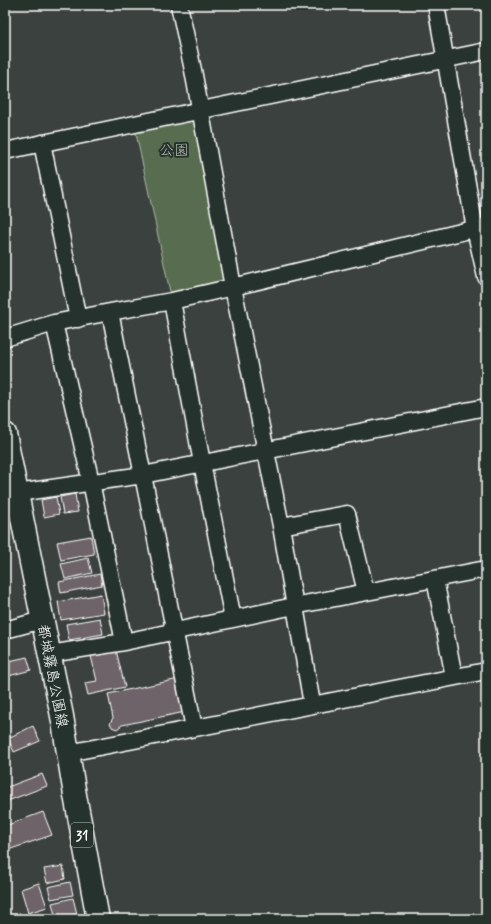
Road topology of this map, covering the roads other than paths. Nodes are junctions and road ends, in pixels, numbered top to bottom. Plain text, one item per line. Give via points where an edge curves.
1 (179, 5) edge
2 (436, 5) edge
3 (486, 51) edge
4 (445, 59) junction
5 (200, 110) junction
6 (42, 143) junction
7 (5, 151) edge
8 (480, 228) edge
9 (486, 277) edge
10 (232, 287) junction
11 (172, 301) junction
12 (110, 312) junction
13 (78, 319) junction
14 (54, 324) junction
15 (5, 338) edge
16 (486, 407) edge
17 (5, 434) edge
18 (265, 451) junction
19 (202, 463) junction
20 (143, 475) junction
21 (91, 482) junction
22 (17, 493) junction
23 (280, 526) junction
24 (486, 569) edge
25 (435, 579) junction
26 (366, 592) junction
27 (294, 606) junction
28 (233, 619) junction
29 (42, 620) junction
30 (5, 630) edge
31 (174, 632) junction
32 (124, 642) junction
33 (50, 654) junction
34 (486, 671) edge
35 (454, 678) junction
36 (312, 704) junction
37 (194, 728) junction
38 (68, 753) junction
39 (94, 918) edge

1 - 5 street
2 - 4 street
3 - 4 street
4 - 5 street
4 - 8 street
5 - 6 street
5 - 10 street
6 - 7 street
6 - 13 street
8 - 9 street
8 - 10 street
10 - 11 street
10 - 18 street
11 - 12 street
11 - 19 street
12 - 13 street
12 - 20 street
13 - 14 street
14 - 15 street
14 - 21 street
16 - 18 street
17 - 22 main road, 都城霧島公園線 / 31
18 - 19 street
18 - 23 street
19 - 20 street
19 - 28 street
20 - 21 street
20 - 31 street
21 - 22 street
21 - 32 street
22 - 29 main road, 都城霧島公園線 / 31
23 - 26 street via 347,514
23 - 27 street
24 - 25 street
25 - 26 street
25 - 35 street
26 - 27 street
27 - 28 street
27 - 36 street
28 - 31 street
29 - 30 street
29 - 33 main road, 都城霧島公園線 / 31
31 - 32 street
31 - 37 street
32 - 33 street
33 - 38 main road, 都城霧島公園線 / 31
34 - 35 street
35 - 36 street
36 - 37 street
37 - 38 street
38 - 39 main road, 都城霧島公園線 / 31

